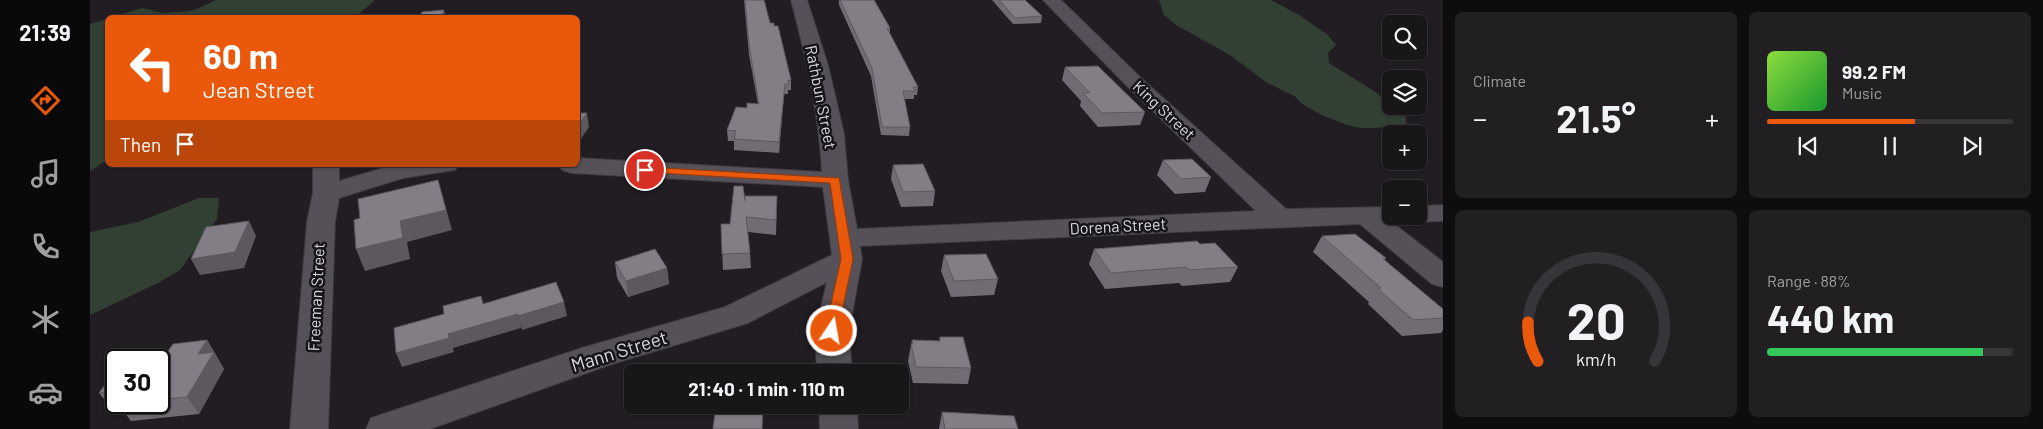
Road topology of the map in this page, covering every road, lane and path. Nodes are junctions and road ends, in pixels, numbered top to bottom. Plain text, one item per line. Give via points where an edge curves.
1 (799, 0) edge
2 (1051, 0) edge
3 (580, 166) edge
4 (431, 167) edge
5 (326, 179) edge
6 (835, 180) junction
7 (1443, 213) edge
8 (1427, 214) edge
9 (1379, 216) edge
10 (1279, 218) junction
11 (846, 249) junction
12 (1443, 277) edge
13 (834, 364) edge
14 (839, 414) edge
15 (309, 429) edge
16 (385, 429) edge
17 (840, 429) edge

1 - 6 street, Rathbun Street via 818,65 832,134
2 - 10 street, King Street
3 - 6 street
4 - 5 street
5 - 15 street, Freeman Street via 320,222
6 - 11 street, Rathbun Street
7 - 8 street
9 - 10 street, Dorena Street
9 - 12 street
10 - 11 street, Dorena Street
11 - 13 street, Rathbun Street via 832,331
11 - 16 street, Mann Street via 736,315 597,356
14 - 17 street

